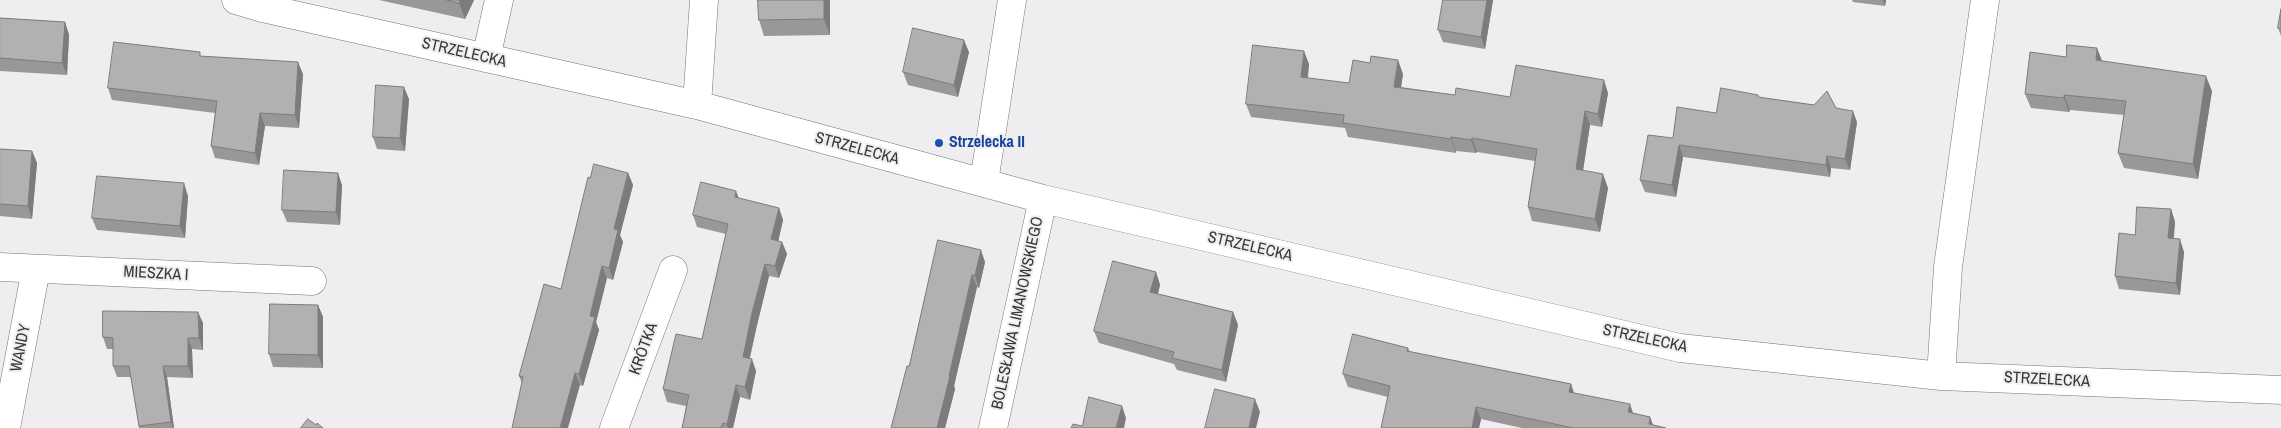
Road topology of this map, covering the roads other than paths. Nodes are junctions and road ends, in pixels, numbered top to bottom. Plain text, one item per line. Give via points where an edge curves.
1 (236, 0) edge
2 (499, 0) edge
3 (704, 0) edge
4 (1012, 0) edge
5 (1984, 0) edge
6 (263, 4) edge
7 (486, 58) junction
8 (697, 105) junction
9 (984, 182) junction
10 (1043, 199) junction
11 (0, 267) edge
12 (36, 269) junction
13 (673, 270) dead end
14 (312, 281) dead end
15 (1941, 376) junction
16 (2281, 390) edge
17 (6, 428) edge
18 (614, 428) edge
19 (993, 428) edge

1 - 6 street, STRZELECKA
2 - 7 street
3 - 8 street
4 - 9 street
5 - 15 street via 1948,267
6 - 7 street, STRZELECKA
7 - 8 street, STRZELECKA
8 - 9 street, STRZELECKA
9 - 10 street, STRZELECKA
10 - 15 street, STRZELECKA via 1680,348
10 - 19 street, BOLESŁAWA LIMANOWSKIEGO
11 - 12 street, MIESZKA I
12 - 14 street, MIESZKA I
12 - 17 street, WANDY
13 - 18 street, KRÓTKA
15 - 16 street, STRZELECKA

